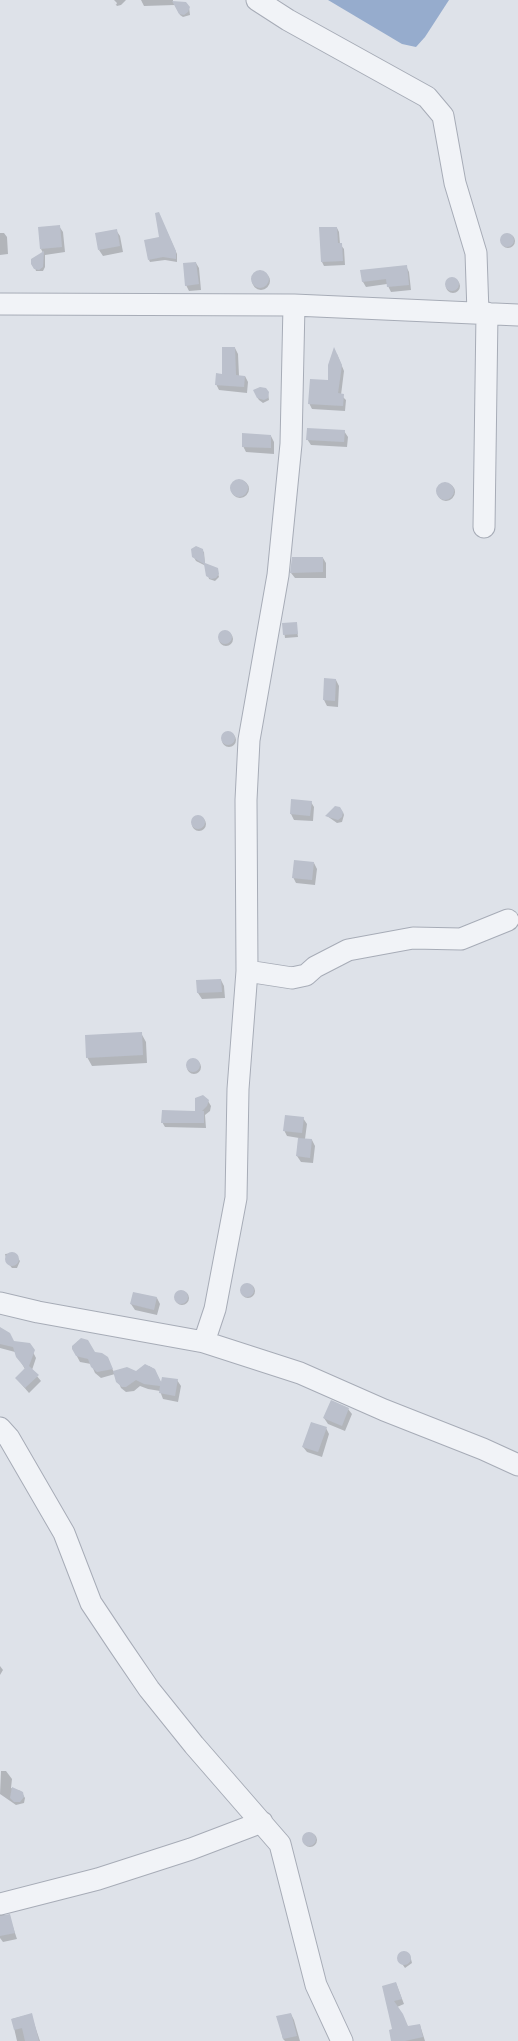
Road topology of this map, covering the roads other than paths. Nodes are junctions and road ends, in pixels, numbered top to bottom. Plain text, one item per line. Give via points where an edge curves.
1 (257, 0) edge
2 (0, 304) edge
3 (294, 305) junction
4 (483, 313) junction
5 (518, 315) edge
6 (484, 527) dead end
7 (508, 920) dead end
8 (247, 971) junction
9 (0, 1303) edge
10 (204, 1342) junction
11 (0, 1428) edge
12 (518, 1465) edge
13 (262, 1822) junction
14 (0, 1904) edge
15 (342, 2041) edge

1 - 4 street via 288,20 427,97 443,116 455,183 476,253
2 - 3 street
3 - 4 street
3 - 8 street via 291,444 280,560 249,740 246,800
4 - 5 street
4 - 6 street
7 - 8 street via 461,939 412,938 348,950 315,967 306,975 292,978
8 - 10 street via 238,1089 236,1198 215,1308
9 - 10 street
10 - 12 street via 300,1374
11 - 13 street via 9,1438 64,1533 91,1603 149,1689
13 - 14 street via 191,1849 98,1879
13 - 15 street via 280,1844 316,1985

